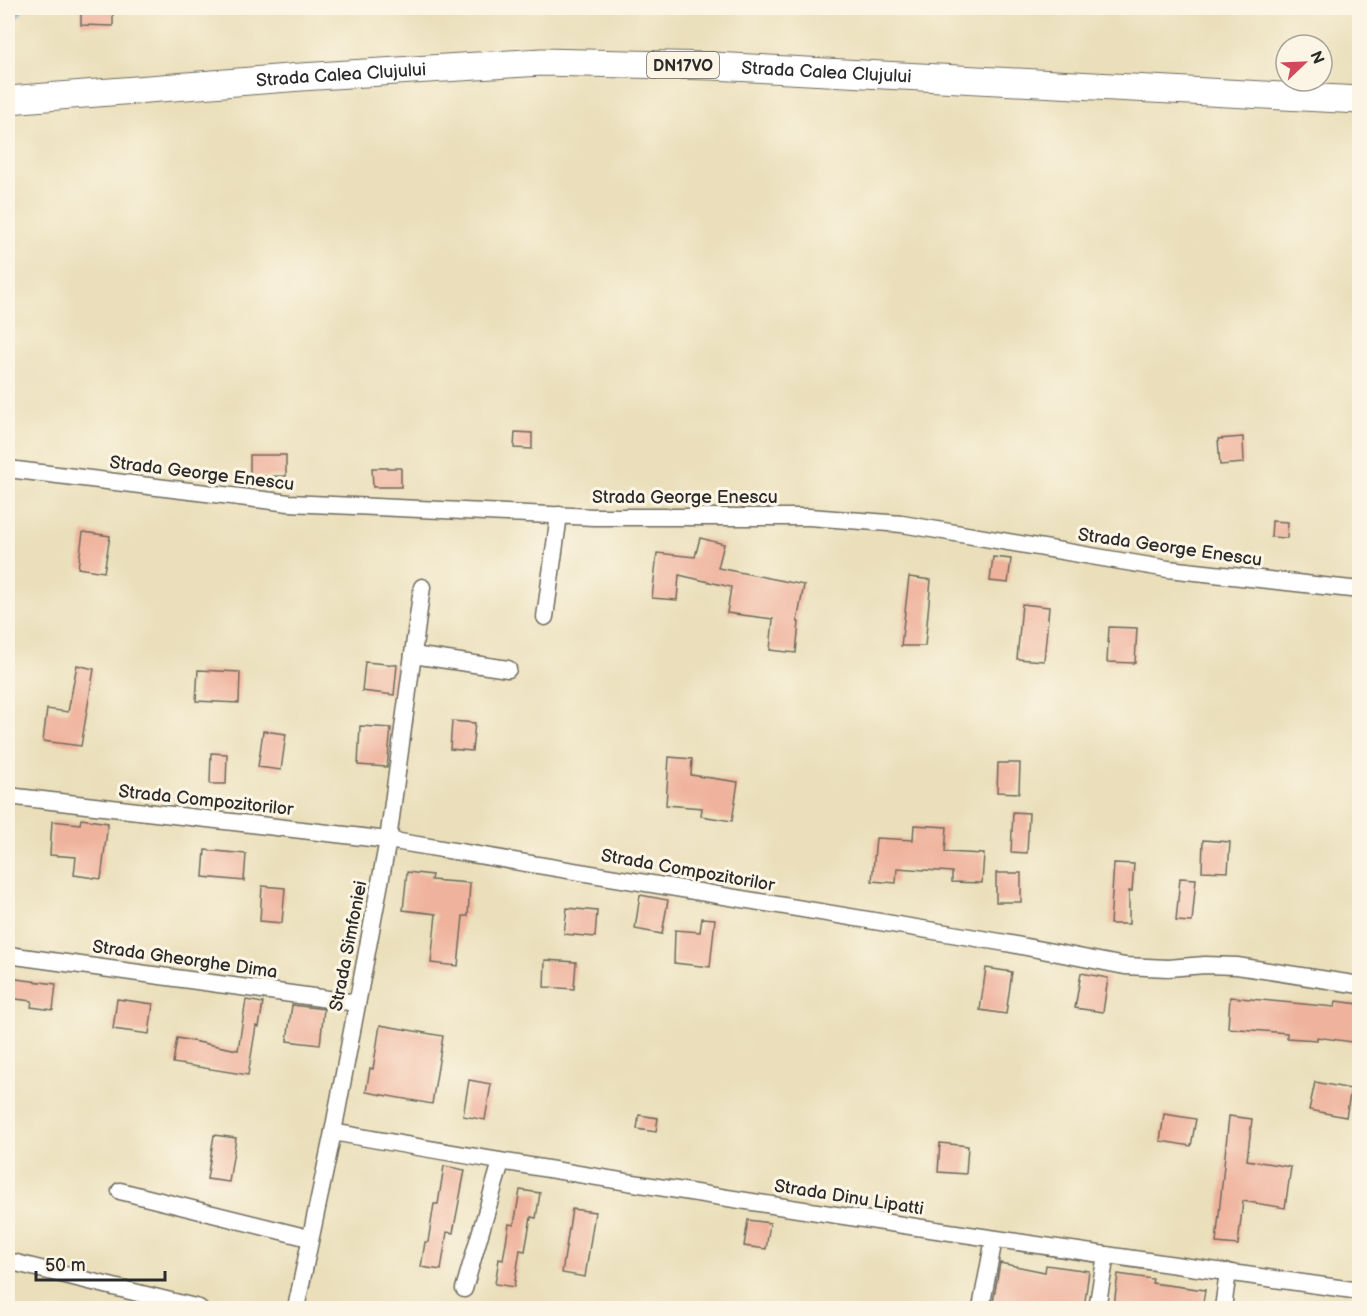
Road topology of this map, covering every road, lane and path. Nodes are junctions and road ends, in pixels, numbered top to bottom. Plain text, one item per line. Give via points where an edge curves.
1 (8, 100) edge
2 (1359, 100) edge
3 (8, 469) edge
4 (559, 515) junction
5 (422, 587) dead end
6 (1359, 591) edge
7 (545, 617) dead end
8 (413, 655) junction
9 (508, 669) dead end
10 (8, 796) edge
11 (388, 840) junction
12 (8, 955) edge
13 (1359, 984) edge
14 (357, 1003) junction
15 (333, 1132) junction
16 (501, 1162) junction
17 (120, 1191) dead end
18 (309, 1238) junction
19 (994, 1239) junction
20 (1106, 1255) junction
21 (8, 1261) edge
22 (1228, 1272) junction
23 (464, 1289) dead end
24 (1359, 1291) edge
25 (200, 1308) edge
26 (296, 1308) edge
27 (981, 1308) edge
28 (1097, 1308) edge
29 (1223, 1308) edge

1 - 2 highway, Strada Calea Clujului / DN17VO via 542,62 713,66
3 - 4 street, Strada George Enescu via 289,503
4 - 6 street, Strada George Enescu via 809,517 902,524 1168,569
4 - 7 street
5 - 8 street, Strada Simfoniei
8 - 9 street
8 - 11 street, Strada Simfoniei
10 - 11 street, Strada Compozitorilor
11 - 13 street, Strada Compozitorilor via 1125,966 1237,966
11 - 14 street, Strada Simfoniei
12 - 14 street, Strada Gheorghe Dima
14 - 15 street, Strada Simfoniei
15 - 16 street, Strada Dinu Lipatti
15 - 18 street, Strada Simfoniei
16 - 19 street, Strada Dinu Lipatti
16 - 23 street
17 - 18 street
18 - 26 street, Strada Simfoniei
19 - 20 street, Strada Dinu Lipatti
19 - 27 street
20 - 22 street, Strada Dinu Lipatti
20 - 28 street
21 - 25 street
22 - 24 street, Strada Dinu Lipatti
22 - 29 street

